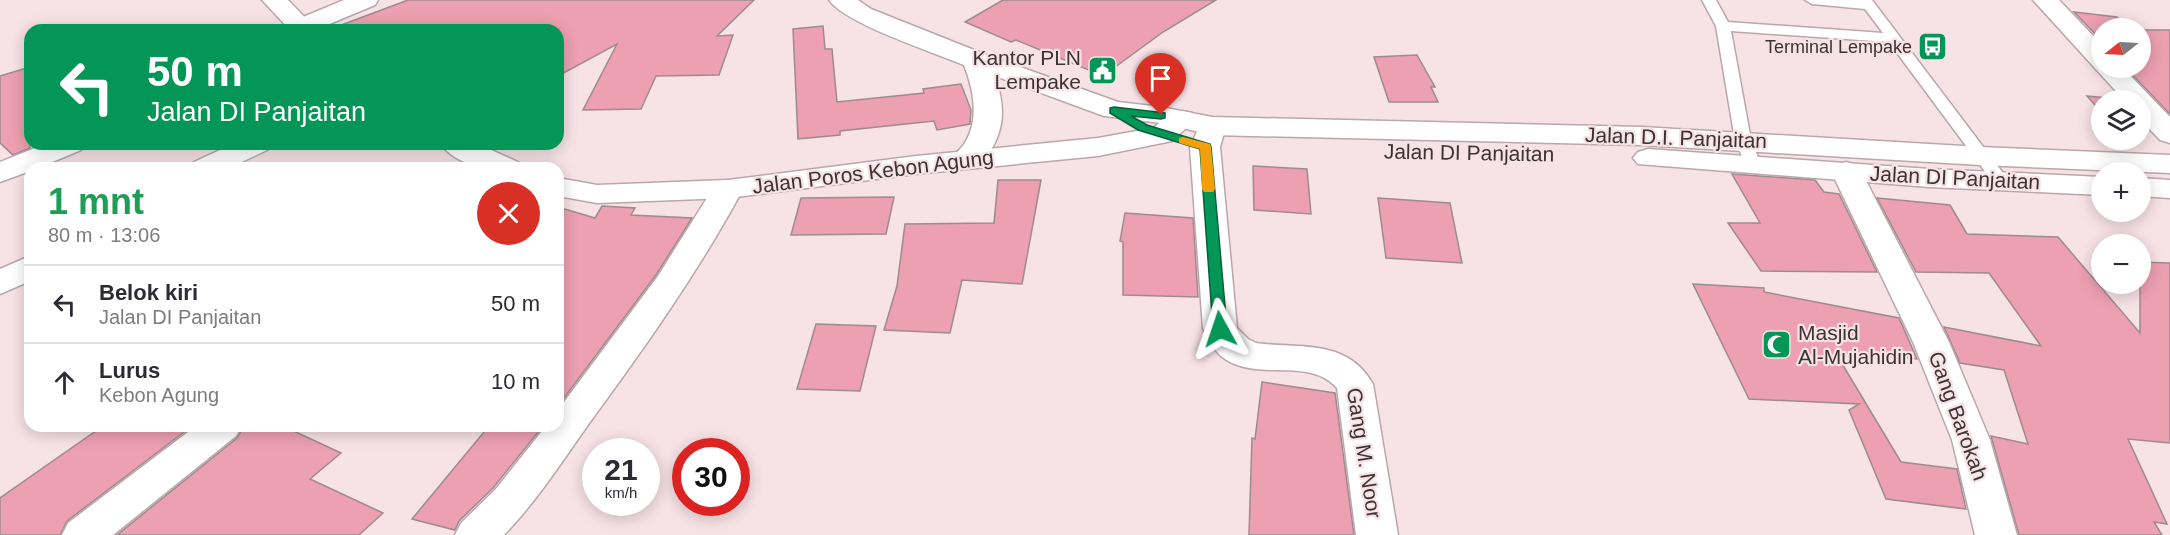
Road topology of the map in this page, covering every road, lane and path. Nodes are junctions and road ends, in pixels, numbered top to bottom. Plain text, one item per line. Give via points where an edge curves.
1 (274, 0) edge
2 (366, 0) edge
3 (841, 0) edge
4 (1709, 0) edge
5 (1812, 0) edge
6 (2044, 0) edge
7 (1867, 2) edge
8 (297, 24) edge
9 (313, 24) edge
10 (1723, 26) junction
11 (1893, 38) junction
12 (2091, 49) edge
13 (975, 60) junction
14 (2118, 78) edge
15 (2129, 90) edge
16 (2151, 113) edge
17 (1172, 127) junction
18 (2170, 134) edge
19 (1209, 136) junction
20 (56, 150) edge
21 (244, 150) edge
22 (467, 150) edge
23 (1748, 153) junction
24 (1980, 156) junction
25 (964, 161) junction
26 (27, 162) edge
27 (218, 162) edge
28 (490, 162) edge
29 (24, 163) edge
30 (2170, 164) edge
31 (1846, 171) junction
32 (0, 173) edge
33 (2001, 181) junction
34 (2091, 185) edge
35 (564, 188) edge
36 (2151, 188) edge
37 (728, 189) junction
38 (2170, 189) edge
39 (24, 270) edge
40 (0, 284) edge
41 (564, 430) edge
42 (215, 432) edge
43 (562, 432) edge
44 (83, 535) edge
45 (476, 535) edge
46 (1377, 535) edge
47 (1996, 535) edge

1 - 8 main road
2 - 9 main road
3 - 13 main road, Jalan DI Panjaitan via 862,14
4 - 10 lane
5 - 7 lane
6 - 12 main road
7 - 11 lane
10 - 11 lane
10 - 23 lane
11 - 24 lane
13 - 17 main road, Jalan DI Panjaitan via 1114,110 1142,128
13 - 25 main road via 987,93 988,120 976,150
14 - 15 main road
16 - 18 main road
17 - 19 main road, Jalan DI Panjaitan
17 - 25 main road, Jalan Poros Kebon Agung via 1098,147
19 - 23 main road, Jalan DI Panjaitan via 1647,158
19 - 46 main road, Gang M. Noor via 1220,329 1237,350 1330,362 1347,372 1355,384
20 - 26 main road
21 - 27 main road
22 - 28 main road
23 - 24 main road, Jalan D.I. Panjaitan
23 - 31 main road, Jalan DI Panjaitan
24 - 30 main road, Jalan D.I. Panjaitan
24 - 33 lane
25 - 37 main road, Jalan Poros Kebon Agung
29 - 32 main road
31 - 33 main road, Jalan DI Panjaitan
31 - 47 main road, Gang Barokah via 1931,342 1971,440
33 - 34 main road, Jalan DI Panjaitan
35 - 37 main road, Jalan Poros Kebon Agung via 597,194
36 - 38 main road
37 - 41 main road via 700,241 651,313
39 - 40 main road
42 - 44 main road
43 - 45 main road via 487,527

